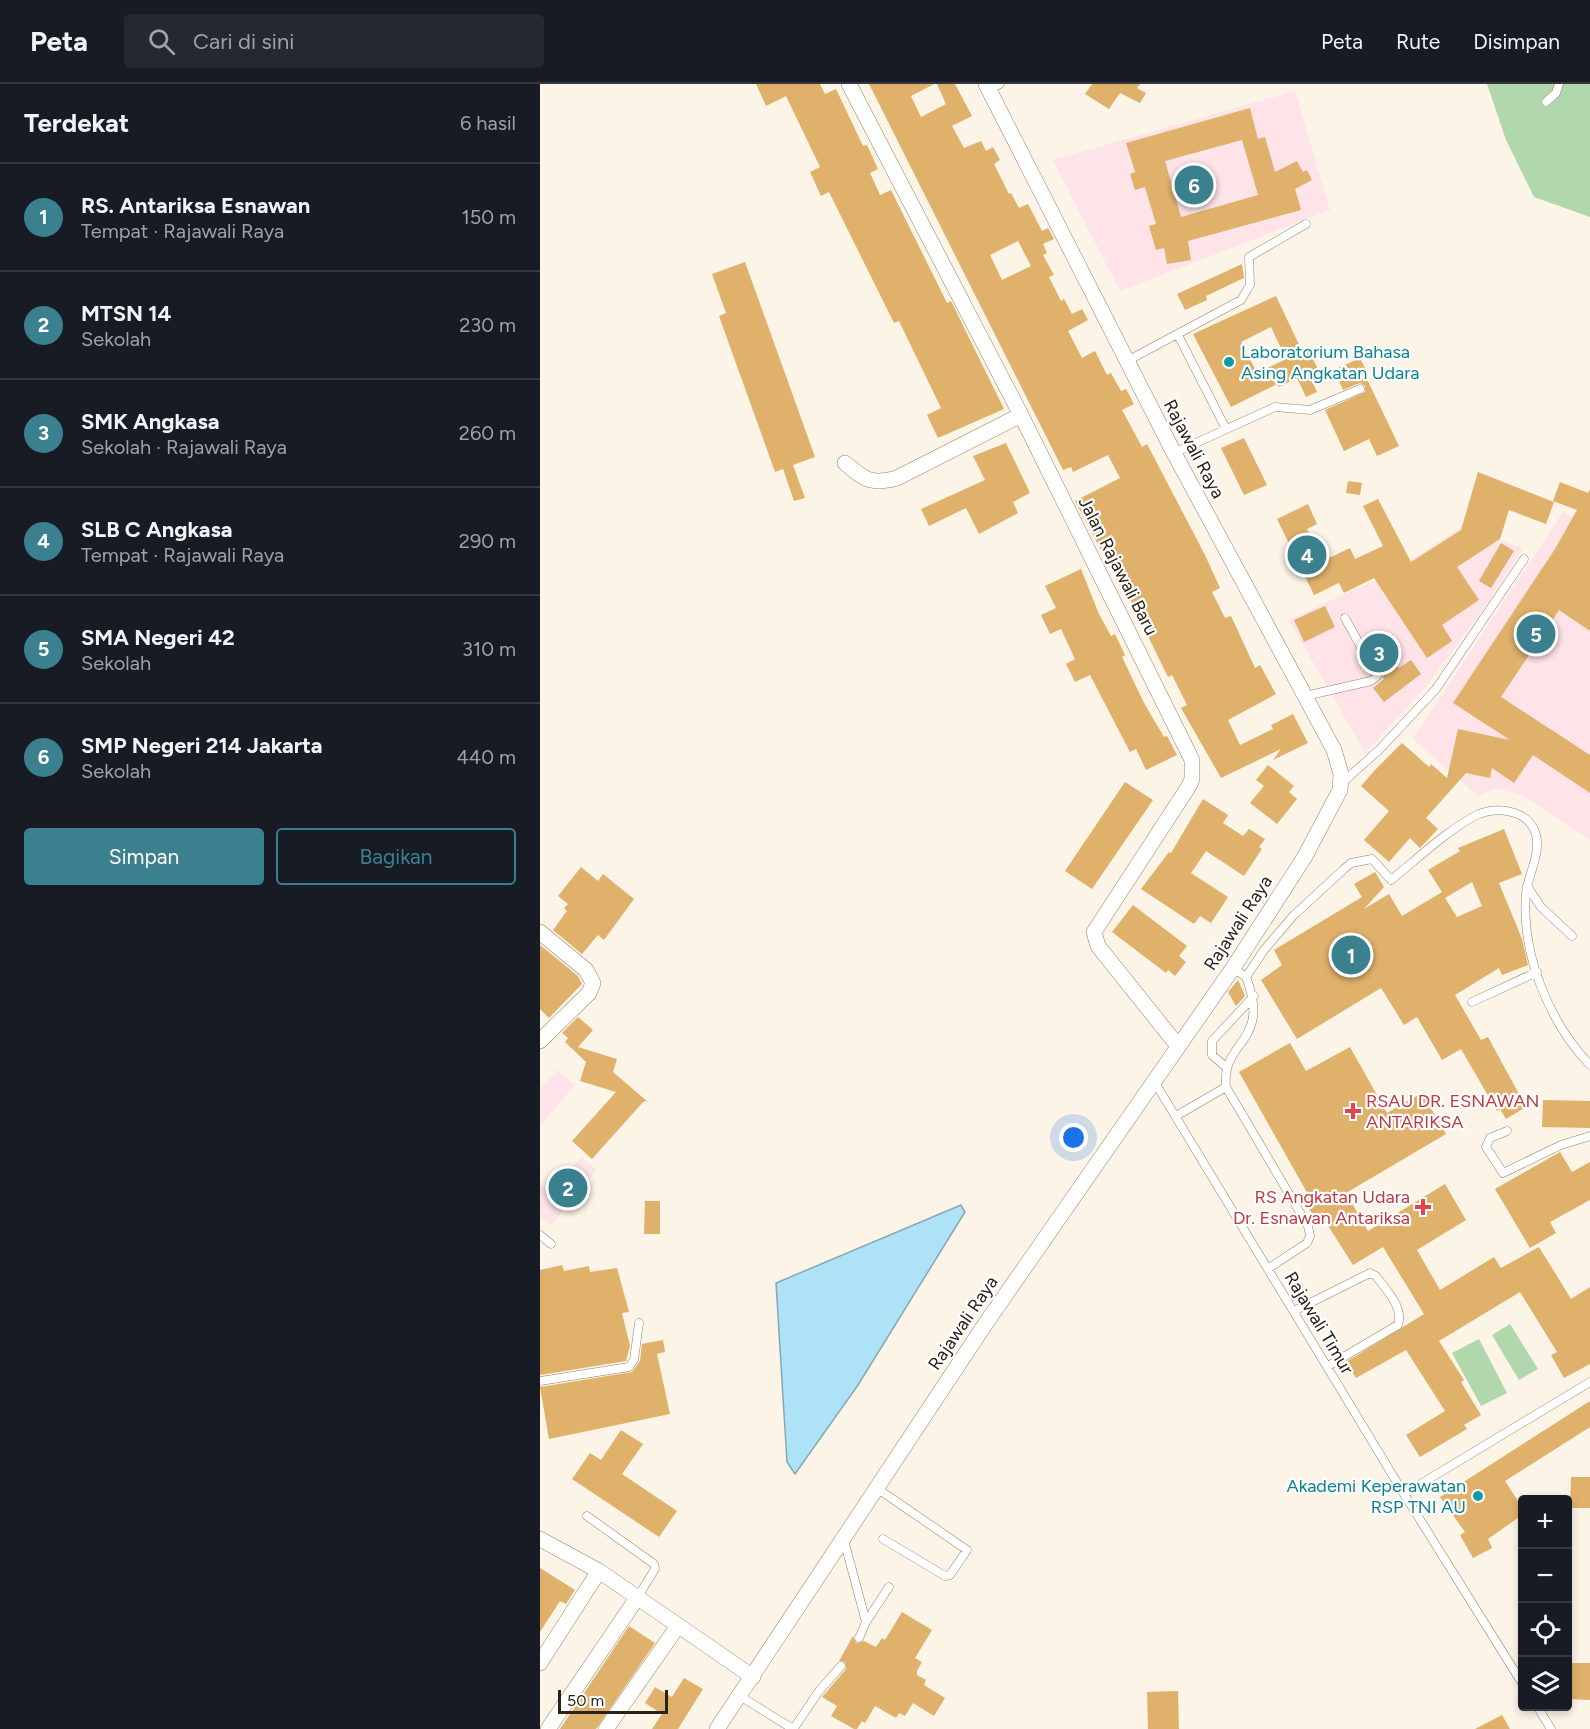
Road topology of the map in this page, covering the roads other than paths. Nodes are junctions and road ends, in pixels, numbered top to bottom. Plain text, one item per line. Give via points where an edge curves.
1 (849, 84) edge
2 (1559, 84) edge
3 (992, 86) edge
4 (1546, 102) dead end
5 (1306, 224) dead end
6 (1178, 335) junction
7 (1127, 362) junction
8 (1360, 389) dead end
9 (1021, 415) junction
10 (1226, 429) junction
11 (1174, 453) junction
12 (845, 463) dead end
13 (1524, 559) dead end
14 (1345, 618) dead end
15 (1304, 697) junction
16 (1341, 783) junction
17 (1527, 886) junction
18 (540, 932) edge
19 (1572, 936) dead end
20 (1233, 968) junction
21 (1537, 972) junction
22 (1246, 977) junction
23 (1254, 996) junction
24 (1472, 1002) dead end
25 (540, 1041) edge
26 (1178, 1046) junction
27 (1590, 1065) edge
28 (1226, 1067) junction
29 (1154, 1081) junction
30 (1226, 1087) junction
31 (1176, 1116) junction
32 (1507, 1131) dead end
33 (1590, 1136) edge
34 (540, 1235) edge
35 (551, 1244) dead end
36 (1269, 1268) junction
37 (1294, 1311) junction
38 (639, 1323) dead end
39 (1328, 1366) junction
40 (540, 1381) edge
41 (1590, 1382) edge
42 (878, 1489) junction
43 (1404, 1494) junction
44 (586, 1516) dead end
45 (540, 1539) edge
46 (844, 1539) junction
47 (883, 1539) dead end
48 (598, 1571) junction
49 (889, 1587) dead end
50 (637, 1598) junction
51 (866, 1622) junction
52 (678, 1626) junction
53 (859, 1638) dead end
54 (540, 1663) edge
55 (842, 1666) dead end
56 (1518, 1676) edge
57 (753, 1677) junction
58 (740, 1695) junction
59 (1540, 1711) edge
60 (548, 1729) edge
61 (606, 1729) edge
62 (717, 1729) edge
63 (793, 1729) edge
64 (1551, 1729) edge

1 - 9 street, Jalan Rajawali Baru
2 - 4 lane
3 - 7 street, Rajawali Raya
5 - 6 lane via 1249,257 1250,285 1246,296
6 - 7 lane
6 - 10 lane
7 - 11 street, Rajawali Raya
8 - 10 lane via 1311,410 1275,407
9 - 12 street via 897,478 868,481
9 - 26 street, Jalan Rajawali Baru via 1192,760 1189,786 1094,932 1098,946
10 - 11 lane
11 - 15 street, Rajawali Raya
13 - 16 lane via 1436,689 1380,749
14 - 15 lane via 1377,676 1371,681
15 - 16 street, Rajawali Raya via 1337,757
16 - 20 street, Rajawali Raya via 1304,858
17 - 19 lane via 1547,914
17 - 21 lane via 1525,906
17 - 22 lane via 1537,848 1534,830 1520,814 1481,813 1391,880 1372,859 1352,863 1293,916
18 - 25 street via 586,970 593,983 590,993
20 - 22 lane
20 - 26 street, Rajawali Raya
21 - 24 lane
21 - 27 lane via 1549,1005 1576,1051
22 - 23 lane
23 - 28 lane via 1253,1024
23 - 28 lane via 1212,1041 1212,1055
26 - 29 street, Rajawali Raya
28 - 30 lane
29 - 31 lane, Rajawali Timur
29 - 42 street, Rajawali Raya via 986,1323
30 - 31 lane
30 - 36 lane via 1310,1231 1307,1243
31 - 36 lane, Rajawali Timur
32 - 33 lane via 1490,1138 1486,1147 1503,1173 1561,1145
34 - 35 lane
36 - 37 lane, Rajawali Timur
37 - 39 lane, Rajawali Timur
37 - 39 lane via 1370,1273 1399,1308 1398,1324
38 - 40 lane via 634,1360 629,1367
39 - 43 lane, Rajawali Timur
41 - 43 lane
42 - 46 street, Rajawali Raya
42 - 47 lane via 967,1551 950,1575 945,1576
43 - 56 lane, Rajawali Timur
44 - 50 lane via 654,1564 655,1569
45 - 48 street
46 - 51 lane
46 - 57 street, Rajawali Raya
48 - 50 street
48 - 54 street
49 - 51 lane
50 - 52 street
50 - 60 street
51 - 53 lane
52 - 57 street
52 - 61 street
55 - 63 lane
57 - 58 street, Rajawali Raya
58 - 62 street, Rajawali Raya
58 - 63 lane
59 - 64 lane

